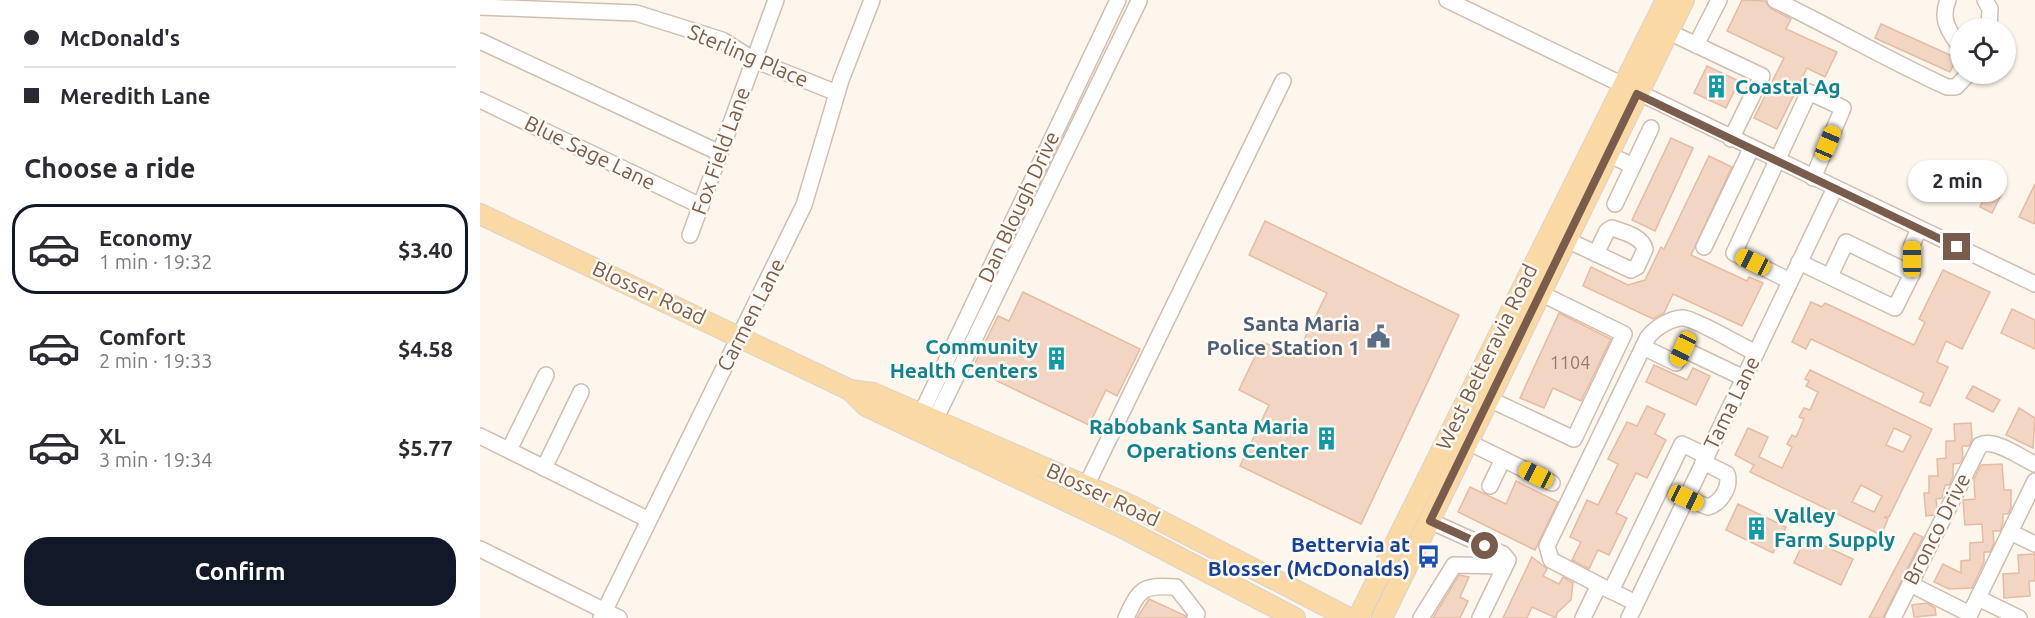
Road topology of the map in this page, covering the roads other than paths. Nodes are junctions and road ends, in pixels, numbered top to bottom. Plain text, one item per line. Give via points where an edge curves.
1 (776, 0) edge
2 (1118, 0) edge
3 (1447, 0) edge
4 (1666, 0) edge
5 (1684, 0) edge
6 (1719, 0) edge
7 (1775, 0) edge
8 (1948, 0) edge
9 (1985, 0) edge
10 (868, 1) edge
11 (1139, 1) edge
12 (620, 6) edge
13 (480, 8) edge
14 (1990, 18) edge
15 (1669, 32) junction
16 (1950, 32) edge
17 (480, 41) edge
18 (1696, 45) junction
19 (754, 60) junction
20 (1283, 81) dead end
21 (1959, 84) edge
22 (1630, 90) junction
23 (837, 93) junction
24 (480, 100) edge
25 (1651, 128) dead end
26 (1731, 139) junction
27 (1751, 148) junction
28 (720, 153) junction
29 (1608, 154) junction
30 (1778, 161) junction
31 (1633, 166) junction
32 (1813, 178) junction
33 (1834, 189) junction
34 (1615, 204) dead end
35 (701, 206) junction
36 (480, 214) edge
37 (1918, 228) junction
38 (690, 235) dead end
39 (1566, 240) junction
40 (1704, 247) dead end
41 (1596, 254) dead end
42 (1799, 262) junction
43 (1912, 274) junction
44 (1830, 276) junction
45 (1790, 281) junction
46 (2035, 284) edge
47 (1540, 293) junction
48 (740, 336) junction
49 (1643, 347) junction
50 (1756, 353) junction
51 (546, 375) dead end
52 (1744, 378) junction
53 (850, 390) junction
54 (581, 393) dead end
55 (1489, 399) junction
56 (928, 417) junction
57 (480, 436) edge
58 (1468, 442) junction
59 (509, 450) junction
60 (1503, 459) junction
61 (1705, 459) junction
62 (2035, 464) edge
63 (544, 468) junction
64 (2035, 481) edge
65 (1552, 483) dead end
66 (1086, 486) junction
67 (1490, 486) dead end
68 (1686, 498) junction
69 (649, 520) junction
70 (1430, 521) junction
71 (2010, 532) junction
72 (2035, 544) edge
73 (480, 549) edge
74 (1187, 562) junction
75 (1505, 566) junction
76 (1910, 584) junction
77 (1176, 587) junction
78 (1605, 588) junction
79 (1978, 598) junction
80 (1636, 603) junction
81 (608, 616) edge
82 (1969, 616) edge
83 (1126, 618) edge
84 (1195, 618) edge
85 (1295, 618) edge
86 (1349, 618) edge
87 (1358, 618) edge
88 (1383, 618) edge
89 (1421, 618) edge
90 (1480, 618) edge
91 (1583, 618) edge
92 (1629, 618) edge
93 (1893, 618) edge
94 (2019, 618) edge

1 - 19 street, Fox Field Lane
2 - 56 street, Dan Blough Drive
3 - 22 street
4 - 22 main road, West Betteravia Road
5 - 15 main road, West Betteravia Road
6 - 18 street
7 - 21 street via 1845,33 1890,61 1947,87
8 - 16 street via 1944,9
9 - 14 street
10 - 23 street, Carmen Lane
11 - 56 street
12 - 13 street, Sterling Place
12 - 19 street, Sterling Place via 722,40
15 - 18 street
15 - 22 main road, West Betteravia Road
17 - 28 street
18 - 26 street via 1762,76
19 - 23 street, Sterling Place
19 - 28 street, Fox Field Lane
20 - 66 street
22 - 26 street
22 - 29 main road, West Betteravia Road
22 - 87 main road, West Betteravia Road
23 - 48 street, Carmen Lane via 804,205
24 - 35 street, Blue Sage Lane
25 - 31 street
26 - 27 street
27 - 30 street
27 - 40 street
28 - 35 street, Fox Field Lane
29 - 31 street
29 - 39 main road, West Betteravia Road
30 - 32 street
30 - 32 street via 1809,92 1843,108
30 - 45 street via 1734,253
31 - 34 street
32 - 33 street
33 - 37 street
33 - 42 street, Tama Lane
35 - 38 street, Fox Field Lane
36 - 48 main road, Blosser Road
37 - 43 street via 1912,245
37 - 46 street
39 - 41 street
39 - 47 main road, West Betteravia Road
42 - 44 street
42 - 45 street, Tama Lane
43 - 44 street via 1895,308
43 - 44 street via 1846,242
45 - 50 street, Tama Lane
47 - 55 main road, West Betteravia Road
47 - 55 street via 1624,334 1574,439
48 - 53 main road, Blosser Road
48 - 69 street, Carmen Lane
49 - 50 street via 1654,330 1680,318
49 - 52 street via 1676,363 1683,349
49 - 78 street via 1547,546 1551,560
50 - 52 street, Tama Lane
51 - 59 street
52 - 61 street, Tama Lane
53 - 56 main road, Blosser Road via 873,393
53 - 74 main road, Blosser Road via 866,406
54 - 63 street
55 - 58 main road, West Betteravia Road
56 - 66 main road, Blosser Road
57 - 59 street
58 - 60 street
58 - 70 main road, West Betteravia Road
59 - 63 street
60 - 65 street
60 - 67 street
61 - 68 street, Tama Lane
61 - 68 street via 1727,474 1728,485 1718,503 1708,507
61 - 78 street via 1682,444
62 - 76 street, Bronco Drive via 1997,446 1985,443 1977,449
63 - 69 street
64 - 71 street
66 - 86 main road, Blosser Road
68 - 80 street, Tama Lane
69 - 81 street, Carmen Lane
70 - 75 street via 1503,554 1508,560
70 - 88 main road, West Betteravia Road
71 - 72 street
71 - 79 street
73 - 81 street
74 - 77 street
74 - 85 main road, Blosser Road
75 - 89 street via 1454,565
75 - 90 street
76 - 82 street
76 - 93 street, Bronco Drive
77 - 83 street via 1148,587 1138,593
77 - 84 street via 1197,614
78 - 80 street
78 - 91 street
79 - 82 street
79 - 94 street
80 - 92 street, Tama Lane

